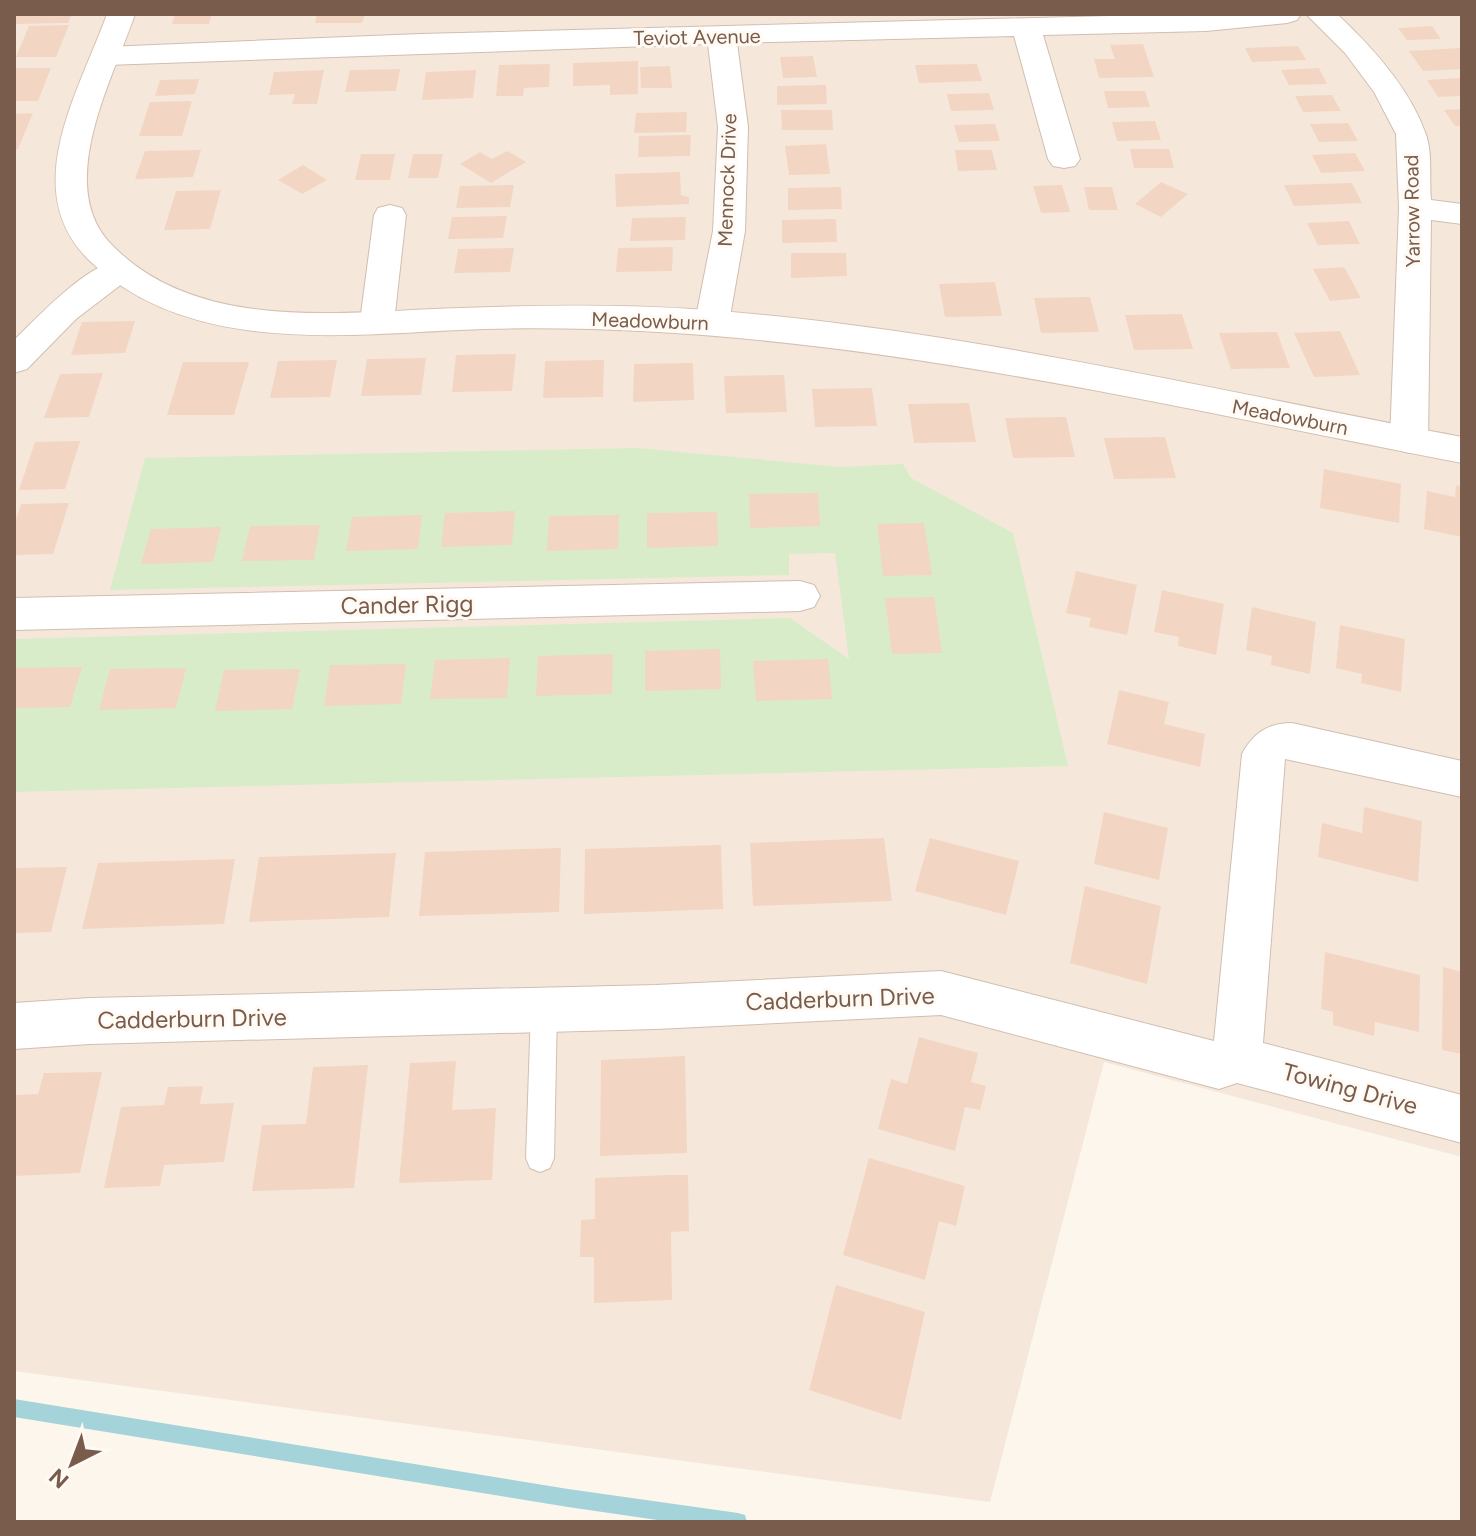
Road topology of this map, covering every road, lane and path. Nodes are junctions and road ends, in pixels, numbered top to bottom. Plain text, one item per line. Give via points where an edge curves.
1 (121, 14) edge
2 (424, 14) edge
3 (1287, 14) edge
4 (1320, 14) edge
5 (1026, 27) junction
6 (722, 37) junction
7 (420, 43) junction
8 (106, 56) junction
9 (1064, 159) dead end
10 (1415, 208) junction
11 (1462, 214) edge
12 (390, 215) dead end
13 (119, 270) junction
14 (377, 322) junction
15 (712, 322) junction
16 (14, 361) edge
17 (1409, 440) junction
18 (1462, 450) edge
19 (800, 596) dead end
20 (14, 614) edge
21 (1462, 779) edge
22 (544, 1010) junction
23 (14, 1026) edge
24 (1237, 1060) junction
25 (1462, 1119) edge
26 (540, 1158) dead end

1 - 8 street, Meadowburn
2 - 7 street
3 - 5 street, Teviot Avenue
4 - 10 street, Yarrow Road via 1355,47 1411,134
5 - 6 street, Teviot Avenue
5 - 9 street
6 - 7 street, Teviot Avenue
6 - 15 street, Mennock Drive via 733,127 729,231
7 - 8 street, Teviot Avenue
8 - 13 street, Meadowburn via 71,155 68,185 85,234
10 - 11 street
10 - 17 street, Yarrow Road
12 - 14 street
13 - 14 street, Meadowburn via 170,298 236,316
13 - 16 street via 64,311
14 - 15 street, Meadowburn via 510,317
15 - 17 street, Meadowburn via 1008,364
17 - 18 street, Meadowburn
19 - 20 street, Cander Rigg
21 - 24 street via 1292,741 1268,747
22 - 23 street, Cadderburn Drive
22 - 24 street, Cadderburn Drive via 941,993 1192,1061 1219,1066
22 - 26 lane
24 - 25 street, Towing Drive

